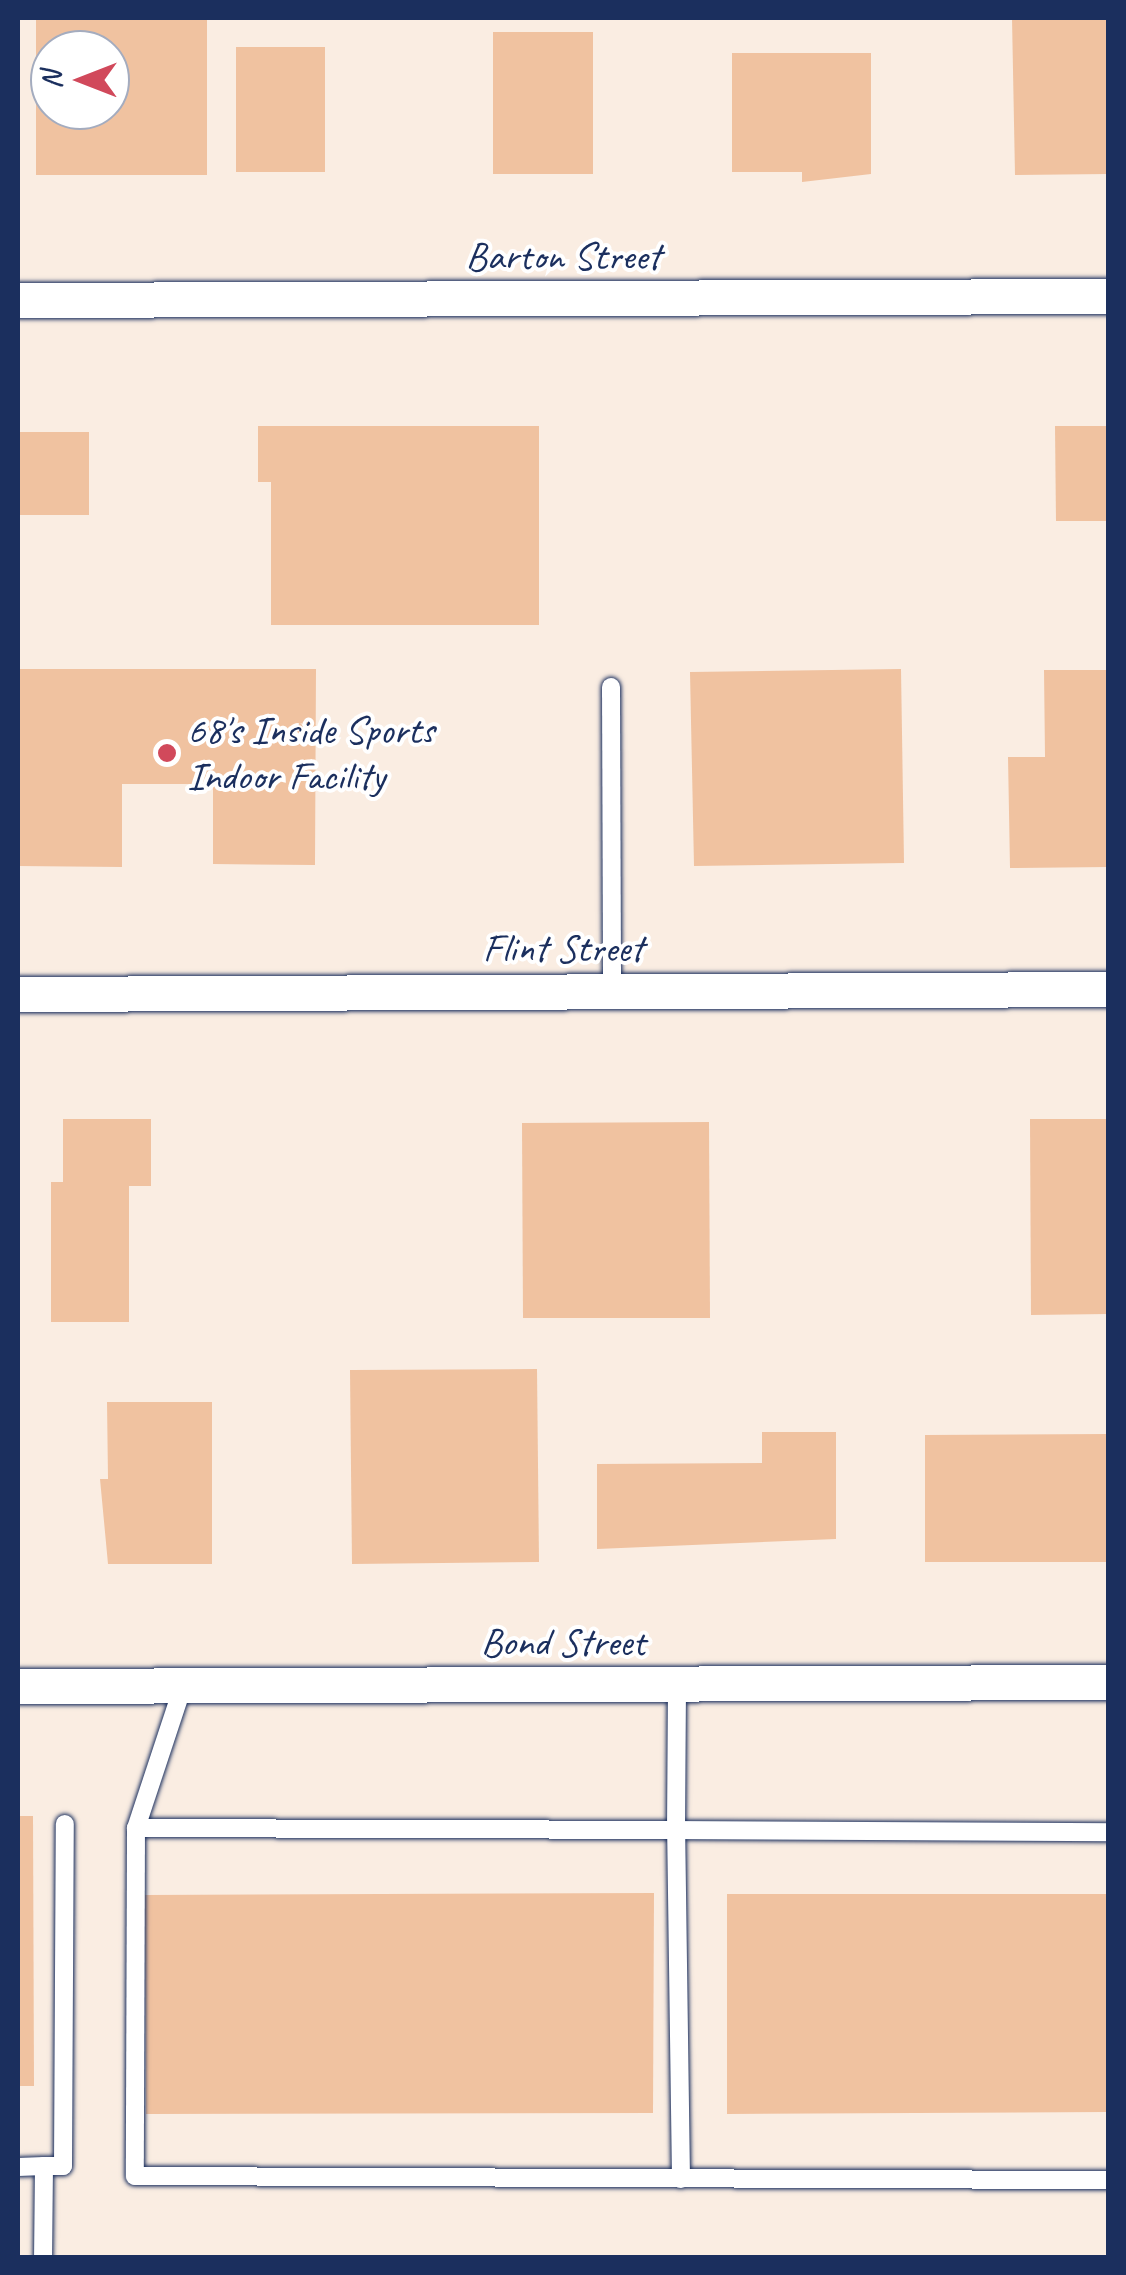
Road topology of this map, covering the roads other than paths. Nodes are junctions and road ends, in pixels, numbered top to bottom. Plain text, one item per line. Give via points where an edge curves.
1 (1108, 296) edge
2 (18, 300) edge
3 (611, 686) dead end
4 (1108, 989) edge
5 (612, 990) junction
6 (18, 994) edge
7 (1108, 1682) edge
8 (677, 1684) junction
9 (18, 1686) edge
10 (182, 1686) junction
11 (65, 1824) dead end
12 (136, 1828) junction
13 (676, 1830) junction
14 (1108, 1832) edge
15 (18, 2166) edge
16 (44, 2166) junction
17 (681, 2178) junction
18 (1108, 2180) edge
19 (42, 2258) edge

1 - 2 street, Barton Street
3 - 5 lane
4 - 5 street, Flint Street
5 - 6 street, Flint Street
7 - 8 street, Bond Street
8 - 10 street, Bond Street
8 - 13 lane
9 - 10 street, Bond Street
10 - 12 lane
11 - 16 lane via 63,2166
12 - 13 lane
12 - 17 lane via 135,2176
13 - 14 lane
13 - 17 lane
15 - 16 lane
16 - 19 lane
17 - 18 lane

